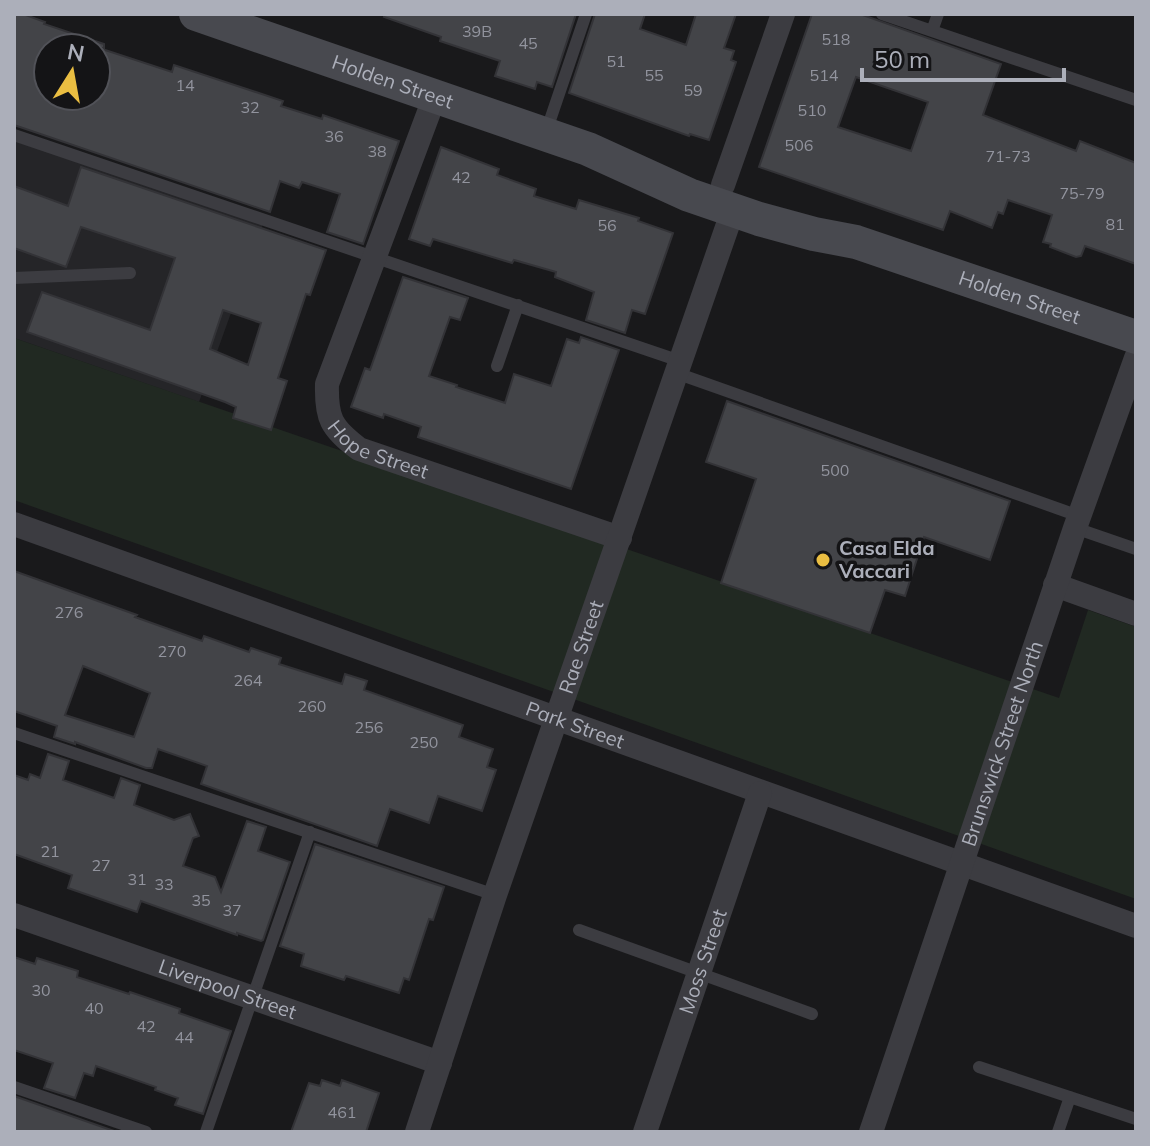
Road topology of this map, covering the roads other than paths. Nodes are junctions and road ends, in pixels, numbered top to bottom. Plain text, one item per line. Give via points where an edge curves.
1 (196, 14) edge
2 (586, 14) edge
3 (783, 14) edge
4 (882, 14) edge
5 (938, 14) edge
6 (932, 31) junction
7 (435, 96) junction
8 (1136, 100) edge
9 (546, 134) junction
10 (14, 135) edge
11 (728, 197) junction
12 (376, 256) junction
13 (130, 273) dead end
14 (14, 278) edge
15 (518, 305) junction
16 (1136, 337) edge
17 (1136, 358) edge
18 (497, 366) dead end
19 (678, 367) junction
20 (1077, 522) junction
21 (14, 524) edge
22 (620, 538) junction
23 (1136, 549) edge
24 (1055, 585) junction
25 (1136, 614) edge
26 (556, 720) junction
27 (14, 733) edge
28 (760, 793) junction
29 (310, 832) junction
30 (961, 865) junction
31 (495, 895) junction
32 (14, 915) edge
33 (1136, 926) edge
34 (579, 930) dead end
35 (699, 973) junction
36 (253, 998) junction
37 (812, 1014) dead end
38 (440, 1063) junction
39 (979, 1067) dead end
40 (14, 1087) edge
41 (1070, 1097) junction
42 (1136, 1119) edge
43 (146, 1132) edge
44 (206, 1132) edge
45 (417, 1132) edge
46 (645, 1132) edge
47 (871, 1132) edge
48 (1058, 1132) edge

1 - 7 main road, Holden Street
2 - 9 lane
3 - 11 street, Rae Street
4 - 6 lane
5 - 6 lane
6 - 8 lane
7 - 9 main road, Holden Street
7 - 12 street, Hope Street
9 - 11 main road, Holden Street
10 - 12 lane
11 - 16 main road, Holden Street via 814,234 856,242
11 - 19 street, Rae Street
12 - 15 lane
12 - 22 street, Hope Street via 327,384 326,411 338,434 359,449
13 - 14 lane
15 - 18 lane
15 - 19 lane
17 - 20 street, Brunswick Street North
19 - 20 lane
19 - 22 street, Rae Street
20 - 23 lane
20 - 24 street, Brunswick Street North
21 - 26 street, Park Street
22 - 26 street, Rae Street
24 - 25 street
24 - 30 street, Brunswick Street North
26 - 28 street, Park Street
26 - 31 street, Rae Street
27 - 29 lane
28 - 30 street, Park Street
28 - 35 street, Moss Street
29 - 31 lane
29 - 36 lane
30 - 33 street, Park Street
30 - 47 street, Brunswick Street North
31 - 38 street, Rae Street
32 - 36 street, Liverpool Street
34 - 35 lane
35 - 37 lane
35 - 46 street, Moss Street
36 - 38 street, Liverpool Street
36 - 44 lane
38 - 45 street, Rae Street
39 - 41 lane
40 - 43 lane
41 - 42 lane
41 - 48 lane

